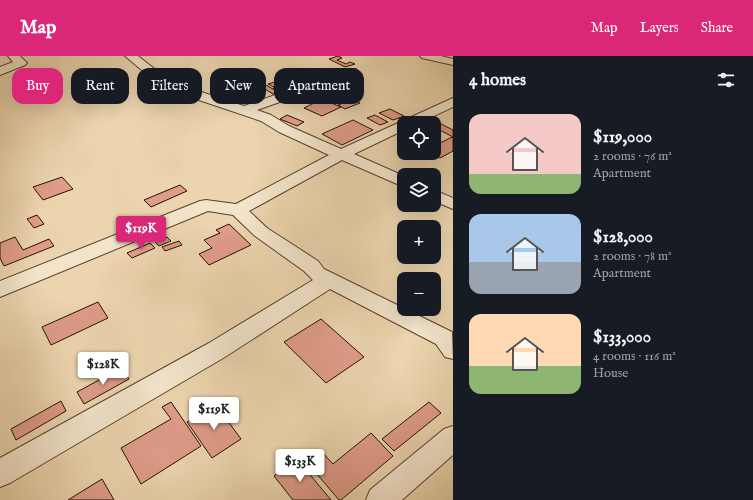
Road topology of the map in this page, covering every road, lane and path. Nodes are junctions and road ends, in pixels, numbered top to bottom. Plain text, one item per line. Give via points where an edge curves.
1 (14, 56) edge
2 (131, 56) edge
3 (426, 56) edge
4 (453, 62) edge
5 (0, 71) edge
6 (274, 99) edge
7 (453, 102) edge
8 (244, 110) junction
9 (423, 116) edge
10 (397, 128) edge
11 (342, 154) junction
12 (397, 179) edge
13 (441, 198) edge
14 (453, 204) edge
15 (238, 210) junction
16 (329, 280) junction
17 (0, 289) edge
18 (453, 350) edge
19 (453, 438) edge
20 (0, 473) edge
21 (380, 500) edge

1 - 5 street via 20,63
2 - 8 street via 167,86
3 - 4 street
6 - 8 street
7 - 9 street
8 - 11 street
10 - 11 street
11 - 12 street
11 - 15 street
13 - 14 street
15 - 16 street via 261,232 311,266 317,274
15 - 17 street via 206,205
16 - 18 street via 444,338
16 - 20 street via 217,350
19 - 21 street

